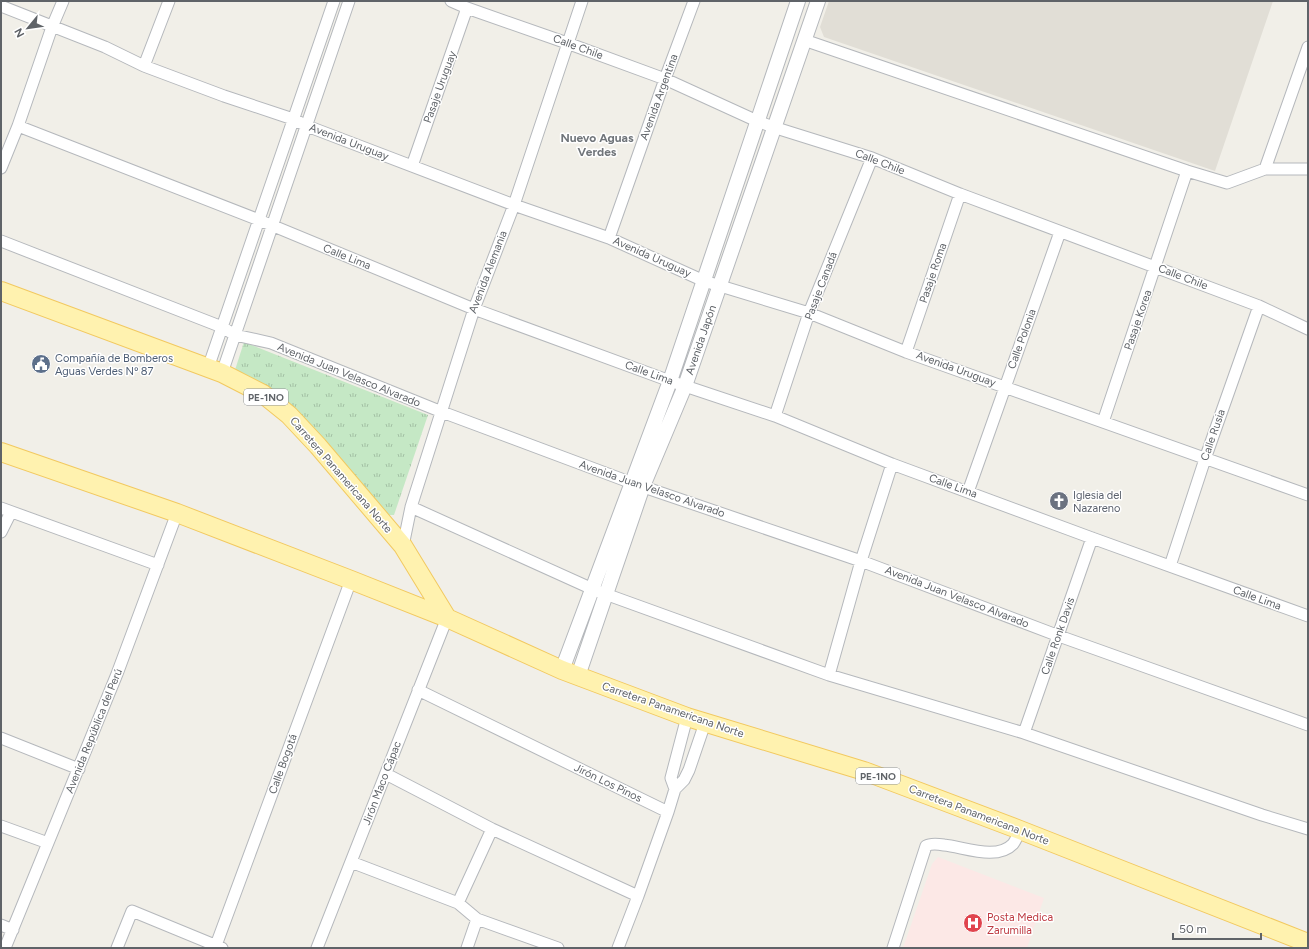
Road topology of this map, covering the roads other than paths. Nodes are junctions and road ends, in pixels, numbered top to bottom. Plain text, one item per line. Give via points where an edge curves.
1 (64, 1) edge
2 (169, 1) edge
3 (334, 1) edge
4 (349, 1) edge
5 (451, 1) edge
6 (582, 1) edge
7 (694, 1) edge
8 (798, 1) edge
9 (818, 1) edge
10 (1, 6) edge
11 (468, 8) junction
12 (52, 27) junction
13 (804, 40) junction
14 (567, 43) junction
15 (1308, 47) edge
16 (144, 66) junction
17 (665, 79) junction
18 (294, 119) junction
19 (757, 121) junction
20 (18, 126) junction
21 (307, 126) junction
22 (773, 127) junction
23 (872, 158) junction
24 (412, 166) junction
25 (1, 168) edge
26 (1265, 168) junction
27 (1308, 169) edge
28 (1187, 171) junction
29 (960, 194) junction
30 (514, 204) junction
31 (259, 220) junction
32 (272, 226) junction
33 (1060, 232) junction
34 (609, 238) junction
35 (1, 241) edge
36 (1156, 267) junction
37 (704, 281) junction
38 (720, 286) junction
39 (1, 291) edge
40 (1258, 306) junction
41 (474, 309) junction
42 (809, 313) junction
43 (222, 327) junction
44 (1308, 328) edge
45 (235, 335) junction
46 (906, 352) junction
47 (215, 371) junction
48 (670, 380) junction
49 (685, 386) junction
50 (1004, 387) junction
51 (442, 412) junction
52 (775, 416) junction
53 (1103, 422) junction
54 (1, 452) edge
55 (1205, 459) junction
56 (892, 464) junction
57 (638, 484) junction
58 (968, 492) junction
59 (1308, 496) edge
60 (411, 507) junction
61 (6, 510) edge
62 (177, 512) junction
63 (1, 532) edge
64 (1092, 538) junction
65 (403, 546) junction
66 (861, 561) junction
67 (158, 565) junction
68 (1170, 566) junction
69 (351, 580) junction
70 (592, 589) junction
71 (606, 594) junction
72 (1308, 616) edge
73 (447, 618) junction
74 (1059, 636) junction
75 (570, 673) junction
76 (828, 675) junction
77 (418, 690) junction
78 (687, 717) junction
79 (705, 723) junction
80 (1308, 725) edge
81 (1024, 733) junction
82 (1, 738) edge
83 (79, 768) junction
84 (386, 774) junction
85 (675, 788) junction
86 (668, 812) junction
87 (1, 826) edge
88 (492, 829) junction
89 (1308, 829) edge
90 (1020, 830) junction
91 (48, 843) junction
92 (351, 862) junction
93 (638, 896) junction
94 (458, 903) junction
95 (477, 919) junction
96 (1, 925) edge
97 (13, 930) junction
98 (1308, 943) edge
99 (217, 947) edge
100 (5, 948) edge
101 (117, 948) edge
102 (318, 948) edge
103 (467, 948) edge
104 (558, 948) edge
105 (618, 948) edge
106 (893, 948) edge

1 - 12 street
2 - 16 street
3 - 18 street
4 - 21 street
5 - 11 street, Calle Chile
6 - 14 street, Avenida Alemania
7 - 17 street, Avenida Argentina
8 - 19 street, Avenida Japón
9 - 13 street, Avenida Japón
10 - 12 street, Avenida Uruguay
11 - 14 street, Calle Chile
11 - 24 street, Pasaje Uruguay
12 - 16 street, Avenida Uruguay via 106,47
12 - 20 street
13 - 22 street, Avenida Japón
13 - 28 street
14 - 17 street, Calle Chile
14 - 30 street, Avenida Alemania
15 - 26 street
16 - 18 street, Avenida Uruguay
17 - 19 street, Calle Chile
17 - 34 street, Avenida Argentina
18 - 21 street, Avenida Uruguay
18 - 31 street
19 - 22 street, Calle Chile
19 - 37 street, Avenida Japón
20 - 25 street
20 - 31 street, Calle Lima
21 - 24 street, Avenida Uruguay
21 - 32 street
22 - 23 street, Calle Chile
22 - 38 street, Avenida Japón
23 - 29 street, Calle Chile
23 - 42 street, Pasaje Canadá
24 - 30 street, Avenida Uruguay
26 - 27 street
26 - 28 street via 1227,183
28 - 36 street, Pasaje Korea
29 - 33 street, Calle Chile
29 - 46 street, Pasaje Roma
30 - 34 street, Avenida Uruguay
30 - 41 street, Avenida Alemania
31 - 32 street, Calle Lima
31 - 43 street
32 - 41 street, Calle Lima
32 - 45 street
33 - 36 street, Calle Chile
33 - 50 street, Calle Polonia
34 - 37 street, Avenida Uruguay
35 - 43 street, Avenida Juan Velasco Alvarado
36 - 40 street, Calle Chile
36 - 53 street, Pasaje Korea
37 - 38 street, Avenida Uruguay
37 - 48 street, Avenida Japón
38 - 42 street, Avenida Uruguay
38 - 49 street, Avenida Japón
39 - 47 main road, Carretera Panamericana Norte / PE-1NO
40 - 44 street, Calle Chile
40 - 55 street, Calle Rusia
41 - 48 street, Calle Lima
41 - 51 street, Avenida Alemania
42 - 46 street, Avenida Uruguay
42 - 52 street, Pasaje Canadá
43 - 45 street, Avenida Juan Velasco Alvarado
43 - 47 street
45 - 47 street
45 - 51 street, Avenida Juan Velasco Alvarado via 270,343
46 - 50 street, Avenida Uruguay
47 - 65 main road, Carretera Panamericana Norte / PE-1NO via 263,394 289,415
48 - 49 street, Calle Lima
48 - 57 street, Avenida Japón
49 - 52 street, Calle Lima
49 - 57 street, Avenida Japón
50 - 53 street, Avenida Uruguay
50 - 58 street, Calle Polonia
51 - 57 street, Avenida Juan Velasco Alvarado
51 - 60 street, Avenida Alemania
52 - 56 street, Calle Lima
53 - 55 street, Avenida Uruguay
54 - 62 main road, Carretera Panamericana Norte / PE-1NO
55 - 59 street, Avenida Uruguay
55 - 68 street, Calle Rusia
56 - 58 street, Calle Lima
56 - 66 street
57 - 66 street, Avenida Juan Velasco Alvarado
57 - 70 street
57 - 71 street, Avenida Japón
58 - 64 street, Calle Lima
60 - 65 street, Avenida Alemania
60 - 70 street
61 - 63 street
61 - 67 street
62 - 67 street, Avenida República del Perú
62 - 69 main road, Carretera Panamericana Norte / PE-1NO
64 - 68 street, Calle Lima
64 - 74 street, Calle Ronk Davis
65 - 73 main road, Carretera Panamericana Norte / PE-1NO
66 - 74 street, Avenida Juan Velasco Alvarado
66 - 76 street
67 - 83 street, Avenida República del Perú
68 - 72 street, Calle Lima
69 - 73 main road, Carretera Panamericana Norte / PE-1NO
69 - 99 street, Calle Bogotá
70 - 71 street
70 - 75 street
71 - 75 street, Avenida Japón
71 - 76 street
73 - 75 main road, Carretera Panamericana Norte / PE-1NO
73 - 77 street, Jirón Maco Cápac
74 - 80 street, Avenida Juan Velasco Alvarado
74 - 81 street, Calle Ronk Davis
75 - 78 main road, Carretera Panamericana Norte / PE-1NO
76 - 81 street
77 - 84 street, Jirón Maco Cápac
77 - 86 street, Jirón Los Pinos
78 - 79 main road, Carretera Panamericana Norte / PE-1NO
78 - 85 street via 671,778
79 - 85 street via 689,770 684,780
79 - 90 main road, Carretera Panamericana Norte / PE-1NO via 864,771
81 - 89 street
82 - 83 street
83 - 91 street, Avenida República del Perú
84 - 88 street
84 - 92 street, Jirón Maco Cápac
85 - 86 street
86 - 93 street
87 - 91 street
88 - 93 street
88 - 94 street
90 - 98 main road, Carretera Panamericana Norte / PE-1NO
90 - 106 street via 1012,845 1000,852 937,844 926,846
91 - 97 street, Avenida República del Perú
92 - 94 street
92 - 102 street, Jirón Maco Cápac
93 - 105 street
94 - 95 street
95 - 103 street
95 - 104 street
96 - 97 street
97 - 100 street, Avenida República del Perú
99 - 101 street via 132,911

